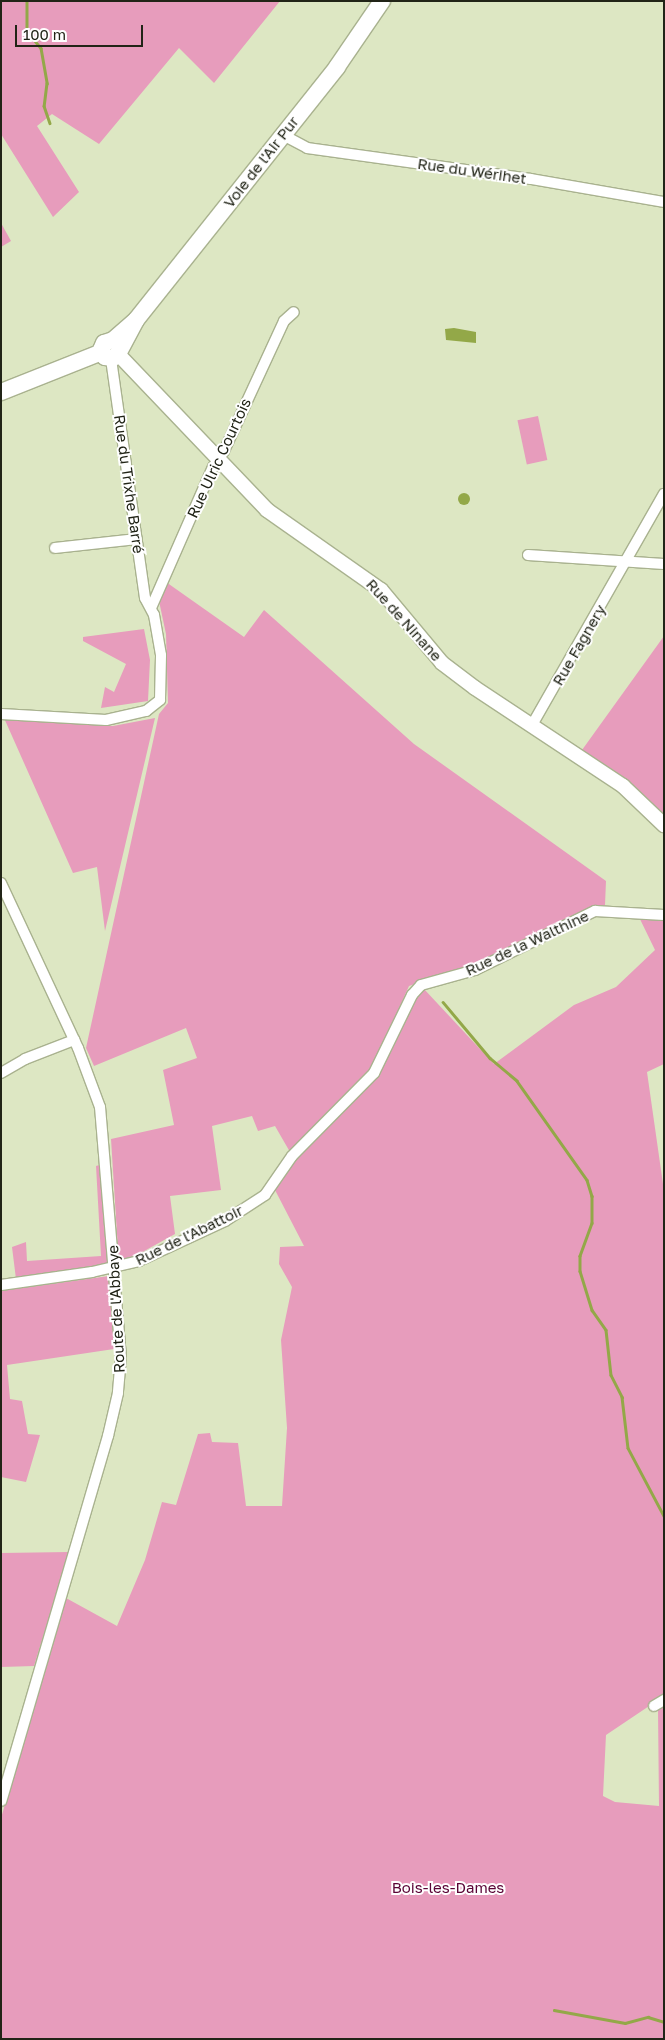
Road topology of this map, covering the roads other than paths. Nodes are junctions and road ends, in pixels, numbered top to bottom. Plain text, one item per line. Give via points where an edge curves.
1 (382, 1) edge
2 (283, 134) junction
3 (664, 202) edge
4 (294, 312) dead end
5 (113, 350) junction
6 (1, 392) edge
7 (217, 459) junction
8 (664, 494) edge
9 (137, 539) junction
10 (55, 548) dead end
11 (528, 555) dead end
12 (626, 564) junction
13 (664, 564) edge
14 (151, 608) junction
15 (1, 714) edge
16 (532, 725) junction
17 (664, 825) edge
18 (1, 882) edge
19 (664, 915) edge
20 (421, 985) joint
21 (74, 1040) junction
22 (1, 1073) edge
23 (115, 1268) junction
24 (1, 1285) edge
25 (664, 1700) edge
26 (654, 1706) dead end
27 (1, 1801) edge

1 - 2 main road, Voie de l'Air Pur via 337,67
2 - 3 street, Rue du Wérihet via 307,148 532,179
2 - 5 main road, Voie de l'Air Pur
4 - 7 street, Rue Ulric Courtois via 284,321 224,451
5 - 6 main road
5 - 7 street, Rue de Ninane
5 - 9 street, Rue du Trixhe Barré
7 - 14 street, Rue Ulric Courtois
7 - 16 street, Rue de Ninane via 267,510 381,590 442,663
8 - 12 street, Rue Fagnery
9 - 10 street
9 - 14 street, Rue du Trixhe Barré via 145,598
11 - 12 street
12 - 13 street
12 - 16 street, Rue Fagnery
14 - 15 street, Rue du Trixhe Barré via 161,656 160,700 151,709 106,720
16 - 17 street, Rue de Ninane via 623,786
18 - 21 street, Route de l'Abbaye
19 - 20 street, Rue de la Walthine via 595,912 475,970
20 - 23 street, Rue de l'Abattoir via 412,996 374,1073 300,1146 265,1195 225,1221 139,1261
21 - 22 street via 25,1059
21 - 23 street, Route de l'Abbaye via 100,1107
23 - 24 street, Rue de l'Abattoir
23 - 27 street, Route de l'Abbaye via 121,1357 118,1393
25 - 26 street

